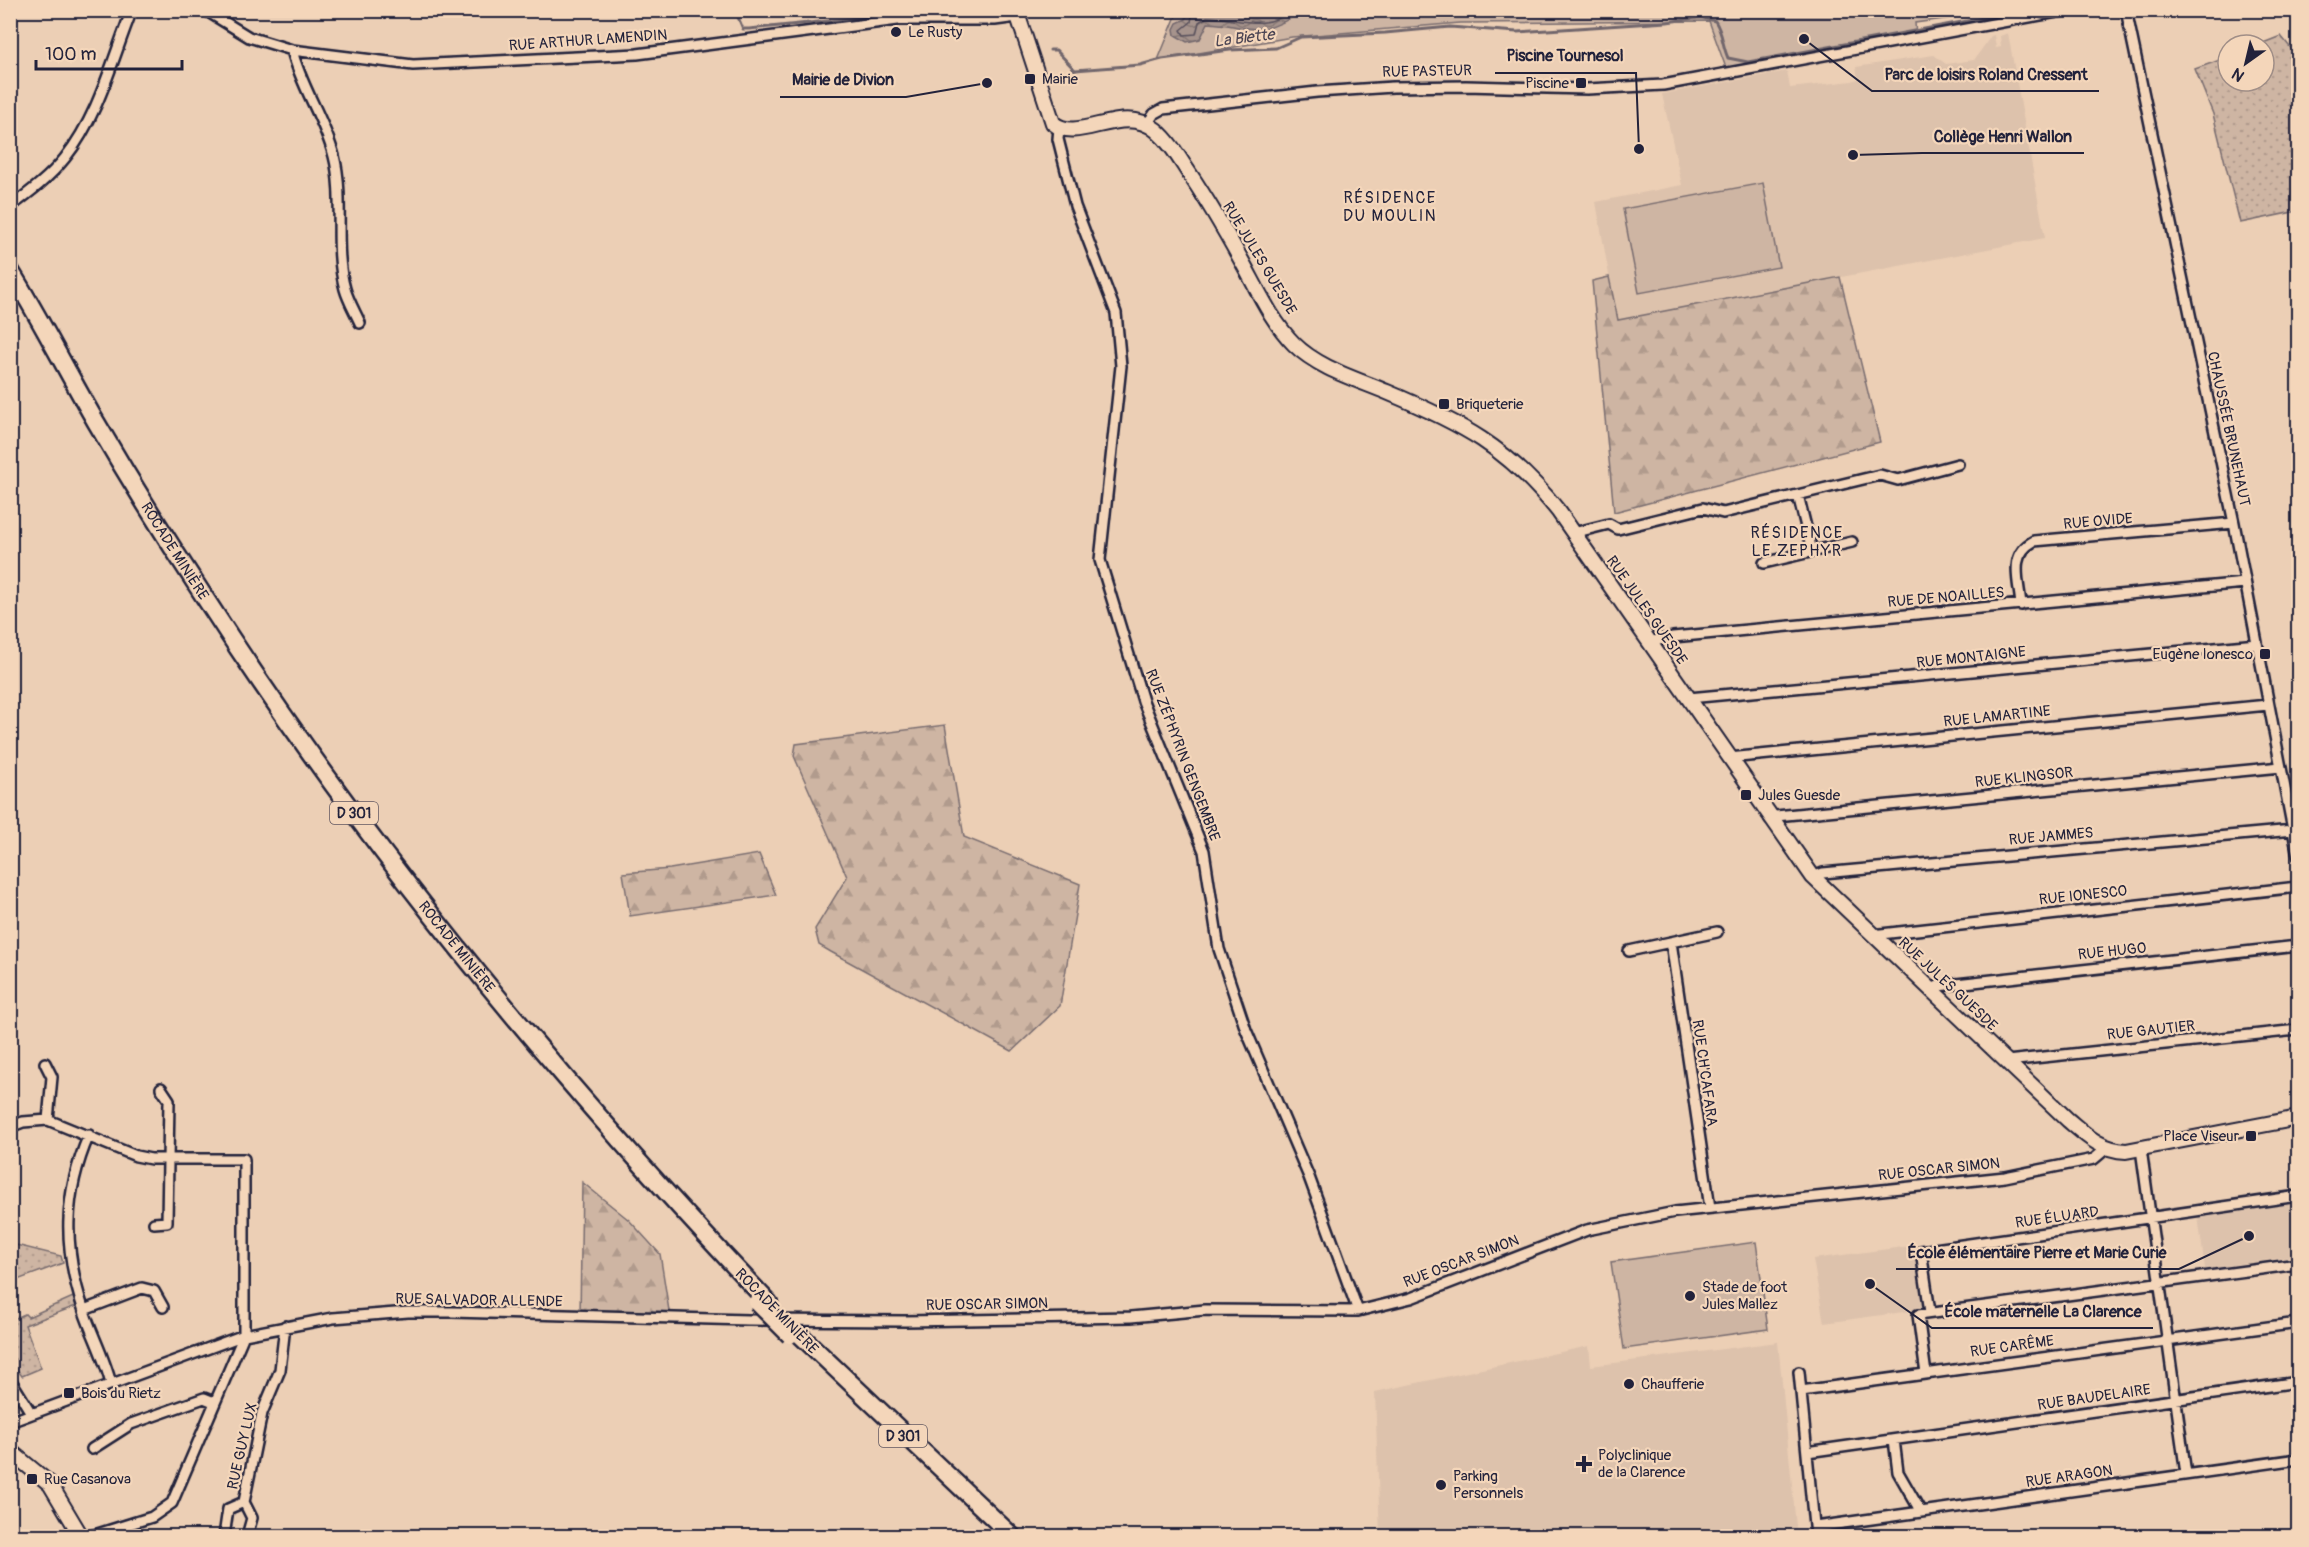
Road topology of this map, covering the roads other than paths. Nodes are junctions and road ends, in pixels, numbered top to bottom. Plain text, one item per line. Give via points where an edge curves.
1 (132, 10) edge
2 (205, 10) edge
3 (2068, 10) edge
4 (2126, 10) edge
5 (1017, 14) edge
6 (292, 50) junction
7 (1147, 124) junction
8 (1059, 128) junction
9 (10, 207) edge
10 (10, 270) edge
11 (10, 284) edge
12 (360, 323) dead end
13 (1958, 464) dead end
14 (1798, 495) junction
15 (2234, 523) junction
16 (1573, 533) junction
17 (1852, 542) dead end
18 (1812, 550) junction
19 (1764, 563) dead end
20 (2245, 583) junction
21 (2021, 604) junction
22 (1649, 642) junction
23 (2257, 644) junction
24 (1689, 699) junction
25 (2268, 705) junction
26 (1729, 758) junction
27 (2281, 767) junction
28 (1770, 819) junction
29 (2293, 830) junction
30 (2298, 856) edge
31 (1813, 876) junction
32 (2298, 887) edge
33 (1718, 932) dead end
34 (1872, 935) junction
35 (1671, 942) junction
36 (2298, 946) edge
37 (1629, 951) dead end
38 (1930, 990) junction
39 (2298, 1029) edge
40 (2007, 1061) junction
41 (45, 1063) dead end
42 (160, 1088) dead end
43 (2298, 1118) edge
44 (48, 1120) junction
45 (10, 1127) edge
46 (89, 1135) junction
47 (2107, 1148) junction
48 (2141, 1149) junction
49 (169, 1159) junction
50 (2298, 1196) edge
51 (1710, 1208) junction
52 (2151, 1217) junction
53 (154, 1223) dead end
54 (2298, 1264) edge
55 (2160, 1282) junction
56 (763, 1303) junction
57 (163, 1307) dead end
58 (84, 1310) junction
59 (1358, 1311) junction
60 (1930, 1312) junction
61 (748, 1320) joint
62 (2298, 1323) edge
63 (285, 1326) junction
64 (794, 1334) junction
65 (244, 1335) junction
66 (2169, 1340) junction
67 (1798, 1372) dead end
68 (1926, 1374) junction
69 (10, 1379) edge
70 (2298, 1383) edge
71 (111, 1384) junction
72 (1801, 1391) junction
73 (2177, 1400) junction
74 (214, 1402) junction
75 (31, 1413) junction
76 (10, 1422) edge
77 (1894, 1440) junction
78 (92, 1449) dead end
79 (10, 1451) edge
80 (1807, 1452) junction
81 (2298, 1459) edge
82 (2186, 1474) junction
83 (244, 1502) junction
84 (1921, 1512) junction
85 (1815, 1532) edge
86 (81, 1536) edge
87 (91, 1536) edge
88 (224, 1536) edge
89 (247, 1536) edge
90 (1001, 1536) edge
91 (1012, 1536) edge

1 - 9 street via 78,140 48,177
2 - 6 street, RUE ARTHUR LAMENDIN via 249,37
3 - 7 street, RUE PASTEUR via 1662,85 1317,92 1163,109
4 - 15 street, CHAUSSÉE BRUNEHAUT
5 - 6 street, RUE ARTHUR LAMENDIN via 995,20 898,20 637,54 413,65
5 - 8 main road via 1053,123
6 - 12 street via 307,93 325,124 334,156 345,288
7 - 8 main road via 1128,119 1076,129
7 - 16 main road, RUE JULES GUESDE via 1170,145 1198,186 1266,305 1294,344 1333,369 1449,419 1487,441 1527,474
8 - 59 street, RUE ZÉPHYRIN GENGEMBRE via 1058,139 1075,206 1116,313 1121,366 1100,560 1143,701 1204,851 1219,949 1246,1030 1309,1177
10 - 56 highway, ROCADE MINIÈRE / D 301 via 129,478 206,601 359,819 542,1052
11 - 56 highway, ROCADE MINIÈRE / D 301 via 138,509 240,667 349,822 545,1070 613,1149
13 - 14 street via 1898,480 1880,475
14 - 16 street via 1723,513 1703,508 1618,529 1609,524
14 - 18 street
15 - 20 street, CHAUSSÉE BRUNEHAUT
15 - 21 street, RUE OVIDE via 2034,542 2025,546 2017,562
16 - 22 main road, RUE JULES GUESDE
17 - 18 street
18 - 19 street
20 - 21 street, RUE DE NOAILLES
20 - 23 street, CHAUSSÉE BRUNEHAUT
21 - 22 street, RUE DE NOAILLES
22 - 24 main road, RUE JULES GUESDE
23 - 24 street, RUE MONTAIGNE
23 - 25 street, CHAUSSÉE BRUNEHAUT
24 - 26 main road, RUE JULES GUESDE
25 - 26 street, RUE LAMARTINE
25 - 27 street, CHAUSSÉE BRUNEHAUT
26 - 28 main road, RUE JULES GUESDE
27 - 28 street, RUE KLINGSOR
27 - 29 street, CHAUSSÉE BRUNEHAUT
28 - 31 main road, RUE JULES GUESDE
29 - 30 street, CHAUSSÉE BRUNEHAUT
29 - 31 street, RUE JAMMES
31 - 34 main road, RUE JULES GUESDE
32 - 34 street, RUE IONESCO
33 - 35 street
34 - 38 main road, RUE JULES GUESDE
35 - 37 street
35 - 51 street, RUE CH'CAFARA
36 - 38 street, RUE HUGO via 1938,986
38 - 40 main road, RUE JULES GUESDE
39 - 40 street, RUE GAUTIER
40 - 47 main road, RUE JULES GUESDE via 2068,1120
41 - 44 street via 52,1077
42 - 49 street via 169,1100
43 - 48 main road
44 - 45 street
44 - 46 street
46 - 49 street via 136,1156
46 - 58 street via 81,1153 67,1236
47 - 48 main road
47 - 51 street, RUE OSCAR SIMON via 2094,1159 2005,1177
48 - 52 street
49 - 53 street via 167,1222
49 - 65 street via 244,1159
50 - 52 street
51 - 59 street, RUE OSCAR SIMON via 1640,1217 1587,1230 1411,1298
52 - 55 street
52 - 60 street, RUE ÉLUARD via 1922,1251
54 - 55 street
55 - 60 street
55 - 66 street
56 - 64 highway, ROCADE MINIÈRE / D 301
57 - 58 street via 154,1291 142,1288
58 - 71 street
59 - 61 street, RUE OSCAR SIMON via 1205,1310 1131,1317
60 - 68 street via 1918,1315
61 - 63 street, RUE SALVADOR ALLENDE via 408,1312
62 - 66 street, RUE CARÊME
63 - 65 street, RUE SALVADOR ALLENDE
63 - 83 street, RUE GUY LUX via 280,1370 262,1413
64 - 90 highway, ROCADE MINIÈRE / D 301
64 - 91 highway, ROCADE MINIÈRE / D 301
65 - 71 street, RUE SALVADOR ALLENDE
65 - 74 street
66 - 68 street, RUE CARÊME
66 - 73 street
67 - 72 street
68 - 72 street, RUE CARÊME
69 - 75 street
70 - 73 street, RUE BAUDELAIRE
71 - 75 street, RUE SALVADOR ALLENDE
72 - 80 street
73 - 77 street, RUE BAUDELAIRE
73 - 82 street
74 - 78 street via 204,1398 131,1424
74 - 87 street via 172,1503 152,1516
75 - 76 street, RUE SALVADOR ALLENDE
77 - 80 street, RUE BAUDELAIRE
77 - 84 street via 1898,1472
79 - 86 main road via 50,1484
80 - 85 street
81 - 82 street, RUE ARAGON
82 - 84 street, RUE ARAGON
83 - 88 street, RUE GUY LUX via 228,1509
83 - 89 street, RUE GUY LUX via 252,1518
84 - 85 street, RUE ARAGON

